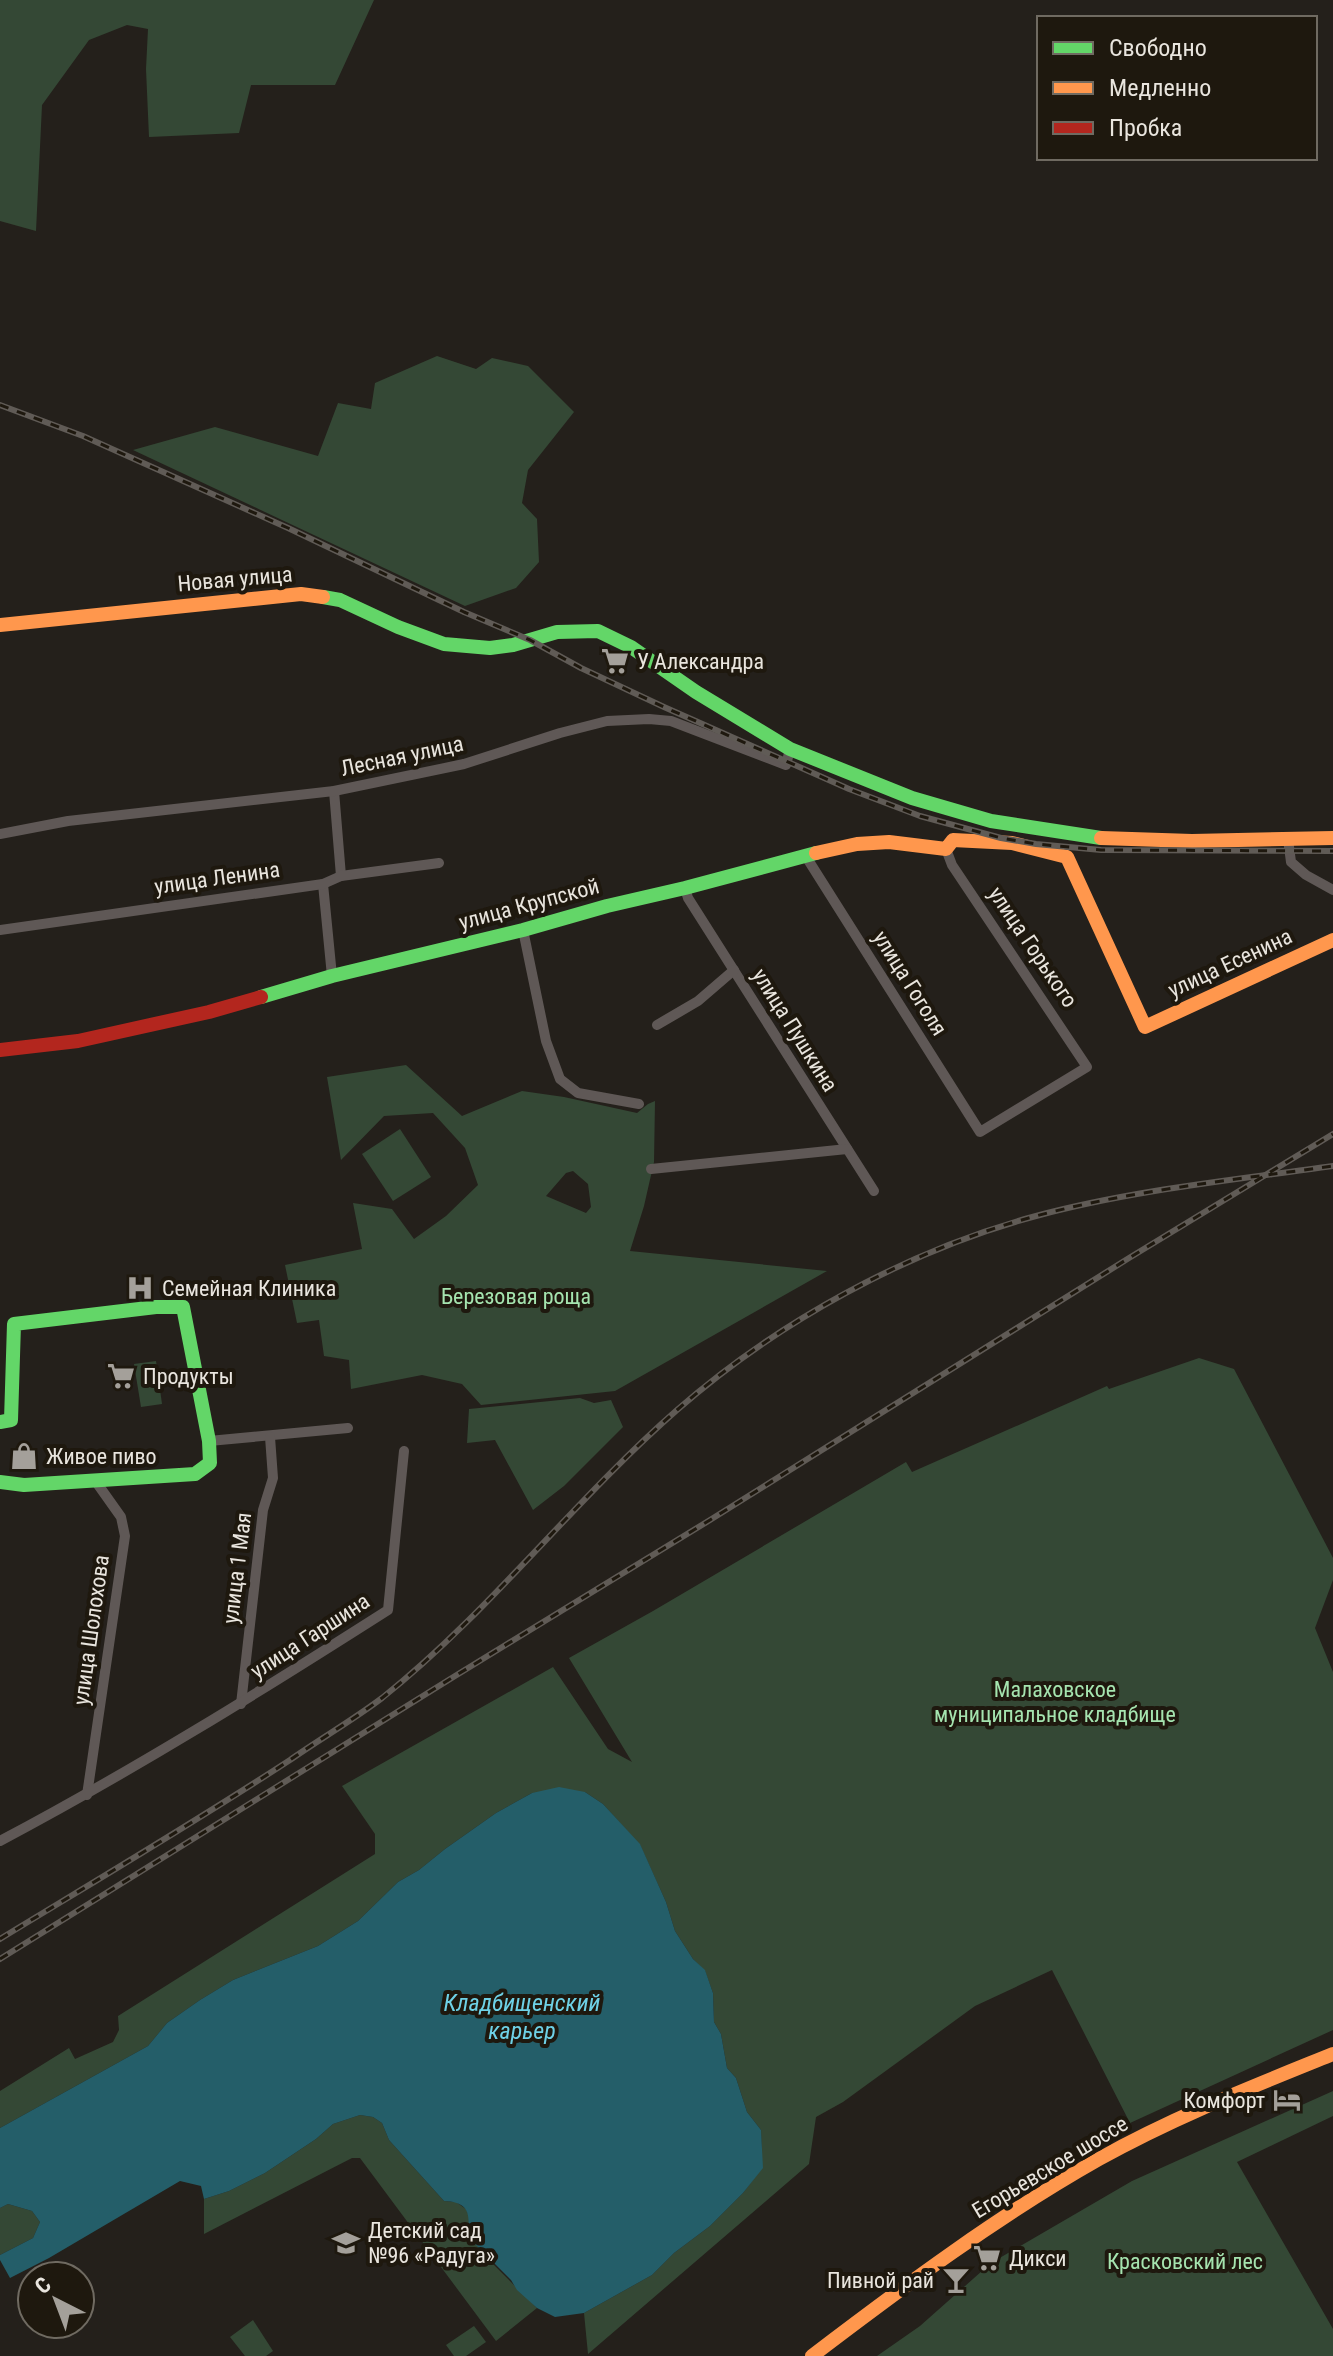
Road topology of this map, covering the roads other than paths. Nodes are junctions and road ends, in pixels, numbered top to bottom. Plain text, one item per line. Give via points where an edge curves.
1 (0, 625) edge
2 (790, 749) junction
3 (334, 791) junction
4 (0, 834) edge
5 (1333, 838) edge
6 (1288, 839) junction
7 (946, 849) junction
8 (805, 855) junction
9 (439, 863) dead end
10 (341, 876) junction
11 (323, 884) junction
12 (685, 888) junction
13 (1333, 890) edge
14 (0, 930) edge
15 (523, 930) junction
16 (1333, 940) edge
17 (734, 970) junction
18 (332, 976) junction
19 (657, 1025) dead end
20 (1145, 1027) joint
21 (0, 1050) edge
22 (639, 1104) dead end
23 (980, 1132) joint
24 (847, 1149) junction
25 (651, 1169) dead end
26 (874, 1191) dead end
27 (0, 1422) edge
28 (348, 1428) dead end
29 (270, 1437) junction
30 (209, 1441) junction
31 (404, 1451) dead end
32 (94, 1479) junction
33 (0, 1482) edge
34 (241, 1704) junction
35 (87, 1795) junction
36 (0, 1841) edge
37 (1333, 2054) edge
38 (812, 2356) edge

1 - 2 street, Новая улица via 301,594 340,600 444,644 490,648 557,632 598,631
2 - 3 street, Лесная улица via 786,765 671,721 607,721 464,764
2 - 6 street, Новая улица via 912,798 991,821 1111,840
3 - 4 street, Лесная улица via 68,821
3 - 10 street
5 - 6 street, Новая улица
6 - 13 street via 1291,862
7 - 8 street, улица Крупской via 889,842
7 - 20 street, улица Крупской via 953,840 1012,843 1067,857
7 - 23 street, улица Горького via 1087,1067
8 - 12 street, улица Крупской
8 - 23 street, улица Гоголя
9 - 10 street, улица Ленина
10 - 11 street, улица Ленина
11 - 14 street, улица Ленина
11 - 18 street
12 - 15 street, улица Крупской
12 - 17 street, улица Пушкина
15 - 18 street, улица Крупской
15 - 22 street via 546,1041 560,1079 578,1093
16 - 20 street, улица Есенина
17 - 19 street via 698,1001
17 - 24 street, улица Пушкина
18 - 21 street, улица Крупской via 209,1012 78,1041
24 - 25 street
24 - 26 street, улица Пушкина
27 - 30 street via 11,1420 14,1324 183,1307
28 - 29 street
29 - 30 street
29 - 34 street, улица 1 Мая via 273,1478 263,1510
30 - 32 street via 210,1463 195,1474
31 - 34 street, улица Гаршина via 388,1610
32 - 33 street
32 - 35 street, улица Шолохова via 121,1517 125,1536
34 - 35 street
35 - 36 street
37 - 38 street, Егорьевское шоссе via 1100,2158 1013,2211

